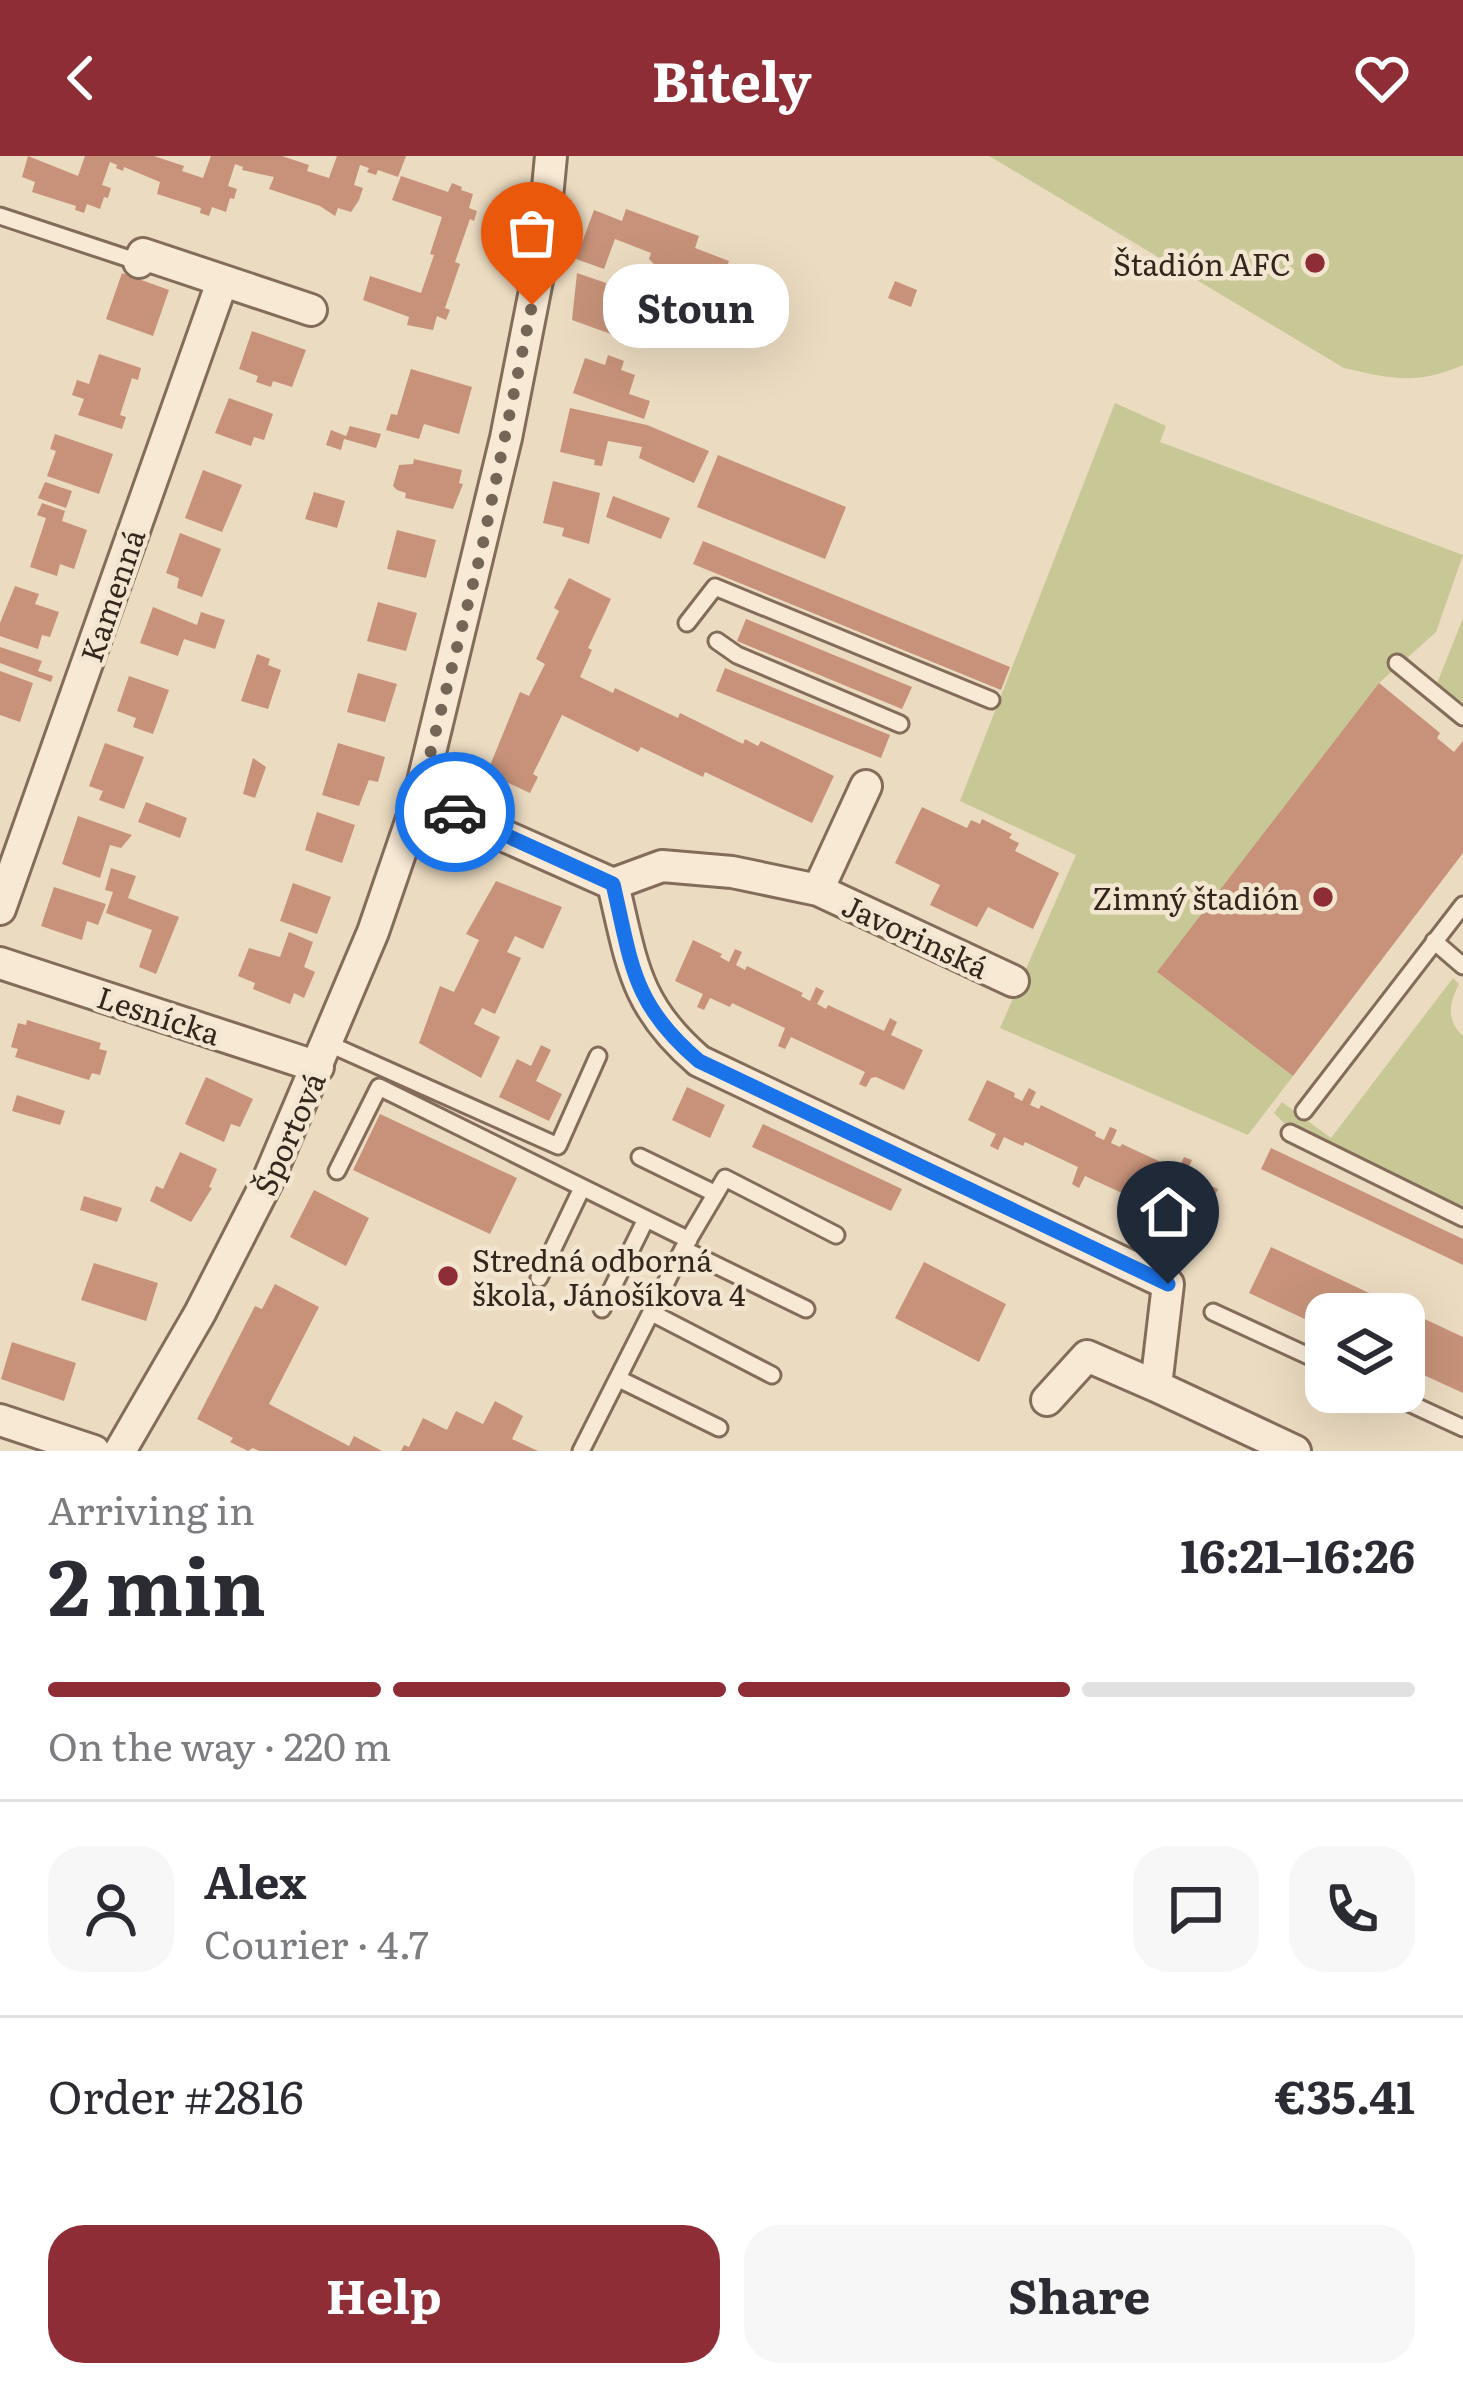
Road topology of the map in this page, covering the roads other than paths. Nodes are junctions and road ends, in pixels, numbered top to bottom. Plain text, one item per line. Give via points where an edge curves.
1 (551, 156) edge
2 (0, 216) edge
3 (140, 262) joint
4 (222, 282) junction
5 (311, 310) dead end
6 (687, 623) dead end
7 (717, 641) dead end
8 (1397, 663) dead end
9 (991, 700) dead end
10 (1463, 717) edge
11 (900, 724) dead end
12 (866, 786) dead end
13 (419, 798) junction
14 (613, 884) junction
15 (818, 890) junction
16 (1463, 905) edge
17 (0, 908) edge
18 (1434, 941) junction
19 (0, 963) edge
20 (1463, 966) edge
21 (1013, 980) dead end
22 (322, 1055) junction
23 (598, 1056) dead end
24 (1304, 1111) dead end
25 (1290, 1133) dead end
26 (640, 1157) dead end
27 (337, 1171) dead end
28 (582, 1188) junction
29 (714, 1193) junction
30 (1463, 1218) edge
31 (646, 1219) junction
32 (836, 1235) dead end
33 (686, 1245) junction
34 (538, 1278) dead end
35 (806, 1309) dead end
36 (602, 1310) dead end
37 (1213, 1312) dead end
38 (652, 1313) junction
39 (1305, 1354) edge
40 (772, 1375) dead end
41 (620, 1379) junction
42 (1156, 1386) junction
43 (1047, 1400) dead end
44 (1425, 1410) edge
45 (0, 1420) edge
46 (719, 1428) dead end
47 (1463, 1428) edge
48 (94, 1451) edge
49 (120, 1451) edge
50 (581, 1451) edge
51 (1295, 1451) edge

1 - 13 street, Športová via 511,416
2 - 3 lane
3 - 4 street via 143,254
4 - 5 street
4 - 17 street, Kamenná
6 - 9 lane via 715,587
7 - 11 lane
8 - 10 lane
12 - 15 street, Javorinská
13 - 14 street
13 - 22 street, Športová
14 - 15 street, Javorinská via 662,866
14 - 42 street via 639,992 699,1061 1168,1284
15 - 21 street, Javorinská
16 - 18 lane
18 - 20 lane
18 - 24 lane
19 - 22 street, Lesnícka
22 - 23 lane via 558,1146
22 - 49 street, Športová via 268,1180
25 - 30 lane
26 - 29 lane
27 - 28 lane via 379,1088
28 - 31 lane
28 - 34 lane
29 - 32 lane via 725,1178
29 - 33 lane
31 - 33 lane
31 - 36 lane
33 - 35 lane
33 - 38 lane
37 - 39 lane
38 - 40 lane
38 - 41 lane
41 - 46 lane
41 - 50 lane
42 - 43 street via 1087,1356
42 - 51 street
44 - 47 lane
45 - 48 street

